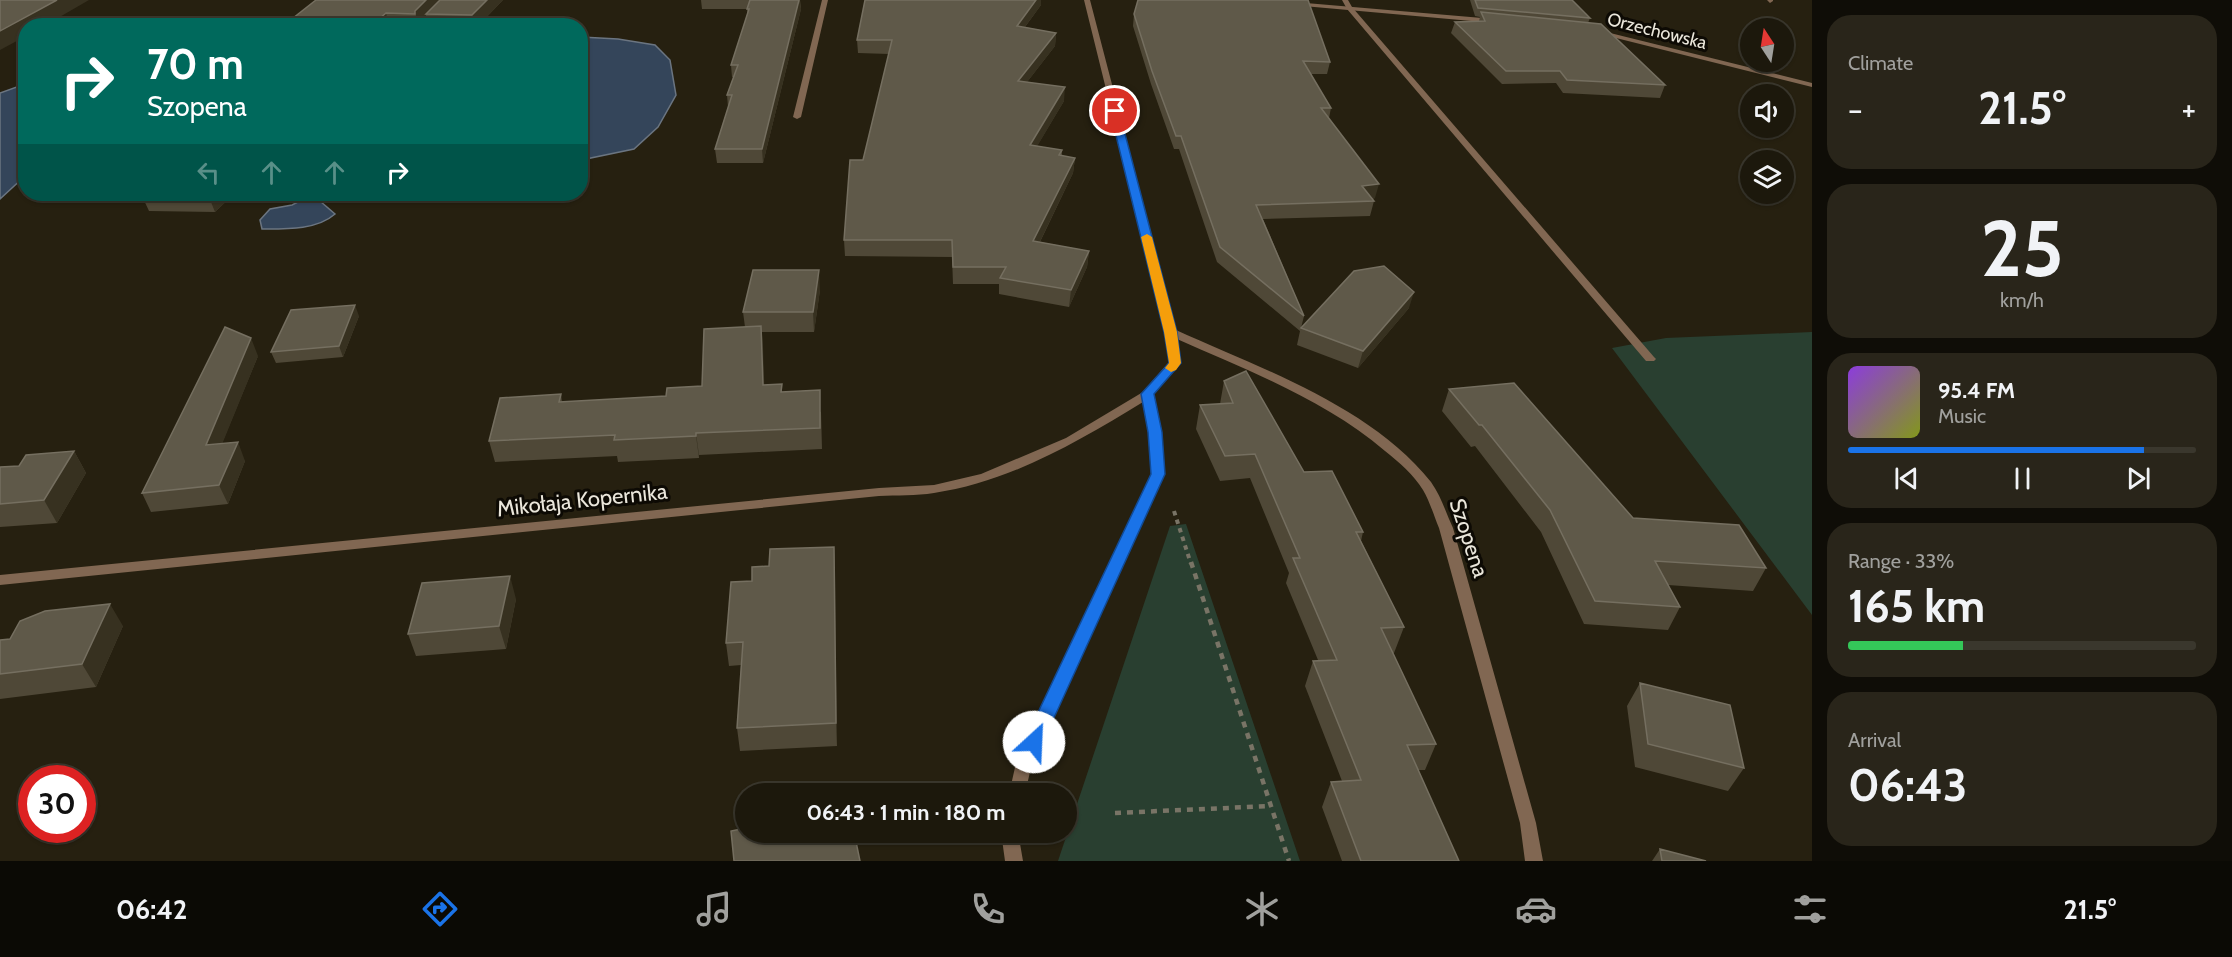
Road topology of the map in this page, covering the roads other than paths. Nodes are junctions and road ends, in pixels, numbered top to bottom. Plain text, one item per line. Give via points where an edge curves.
1 (450, 0) edge
2 (825, 0) edge
3 (1087, 0) edge
4 (1285, 3) edge
5 (1347, 4) edge
6 (431, 18) edge
7 (1498, 21) edge
8 (1585, 30) edge
9 (1812, 85) edge
10 (797, 117) dead end
11 (1171, 332) junction
12 (1650, 359) dead end
13 (1147, 394) junction
14 (0, 580) edge
15 (1019, 783) edge
16 (1011, 843) edge
17 (1014, 861) edge
18 (1534, 861) edge

1 - 6 street
2 - 10 street
3 - 11 street
4 - 5 street
5 - 7 street
5 - 12 street
8 - 9 street, Orzechowska
11 - 13 street via 1175,363
11 - 18 street, Szopena via 1327,405 1384,444 1428,488 1446,528 1528,824
13 - 14 street, Mikołaja Kopernika via 1070,441 985,477 934,489
13 - 15 street via 1158,474 1024,763
16 - 17 street

